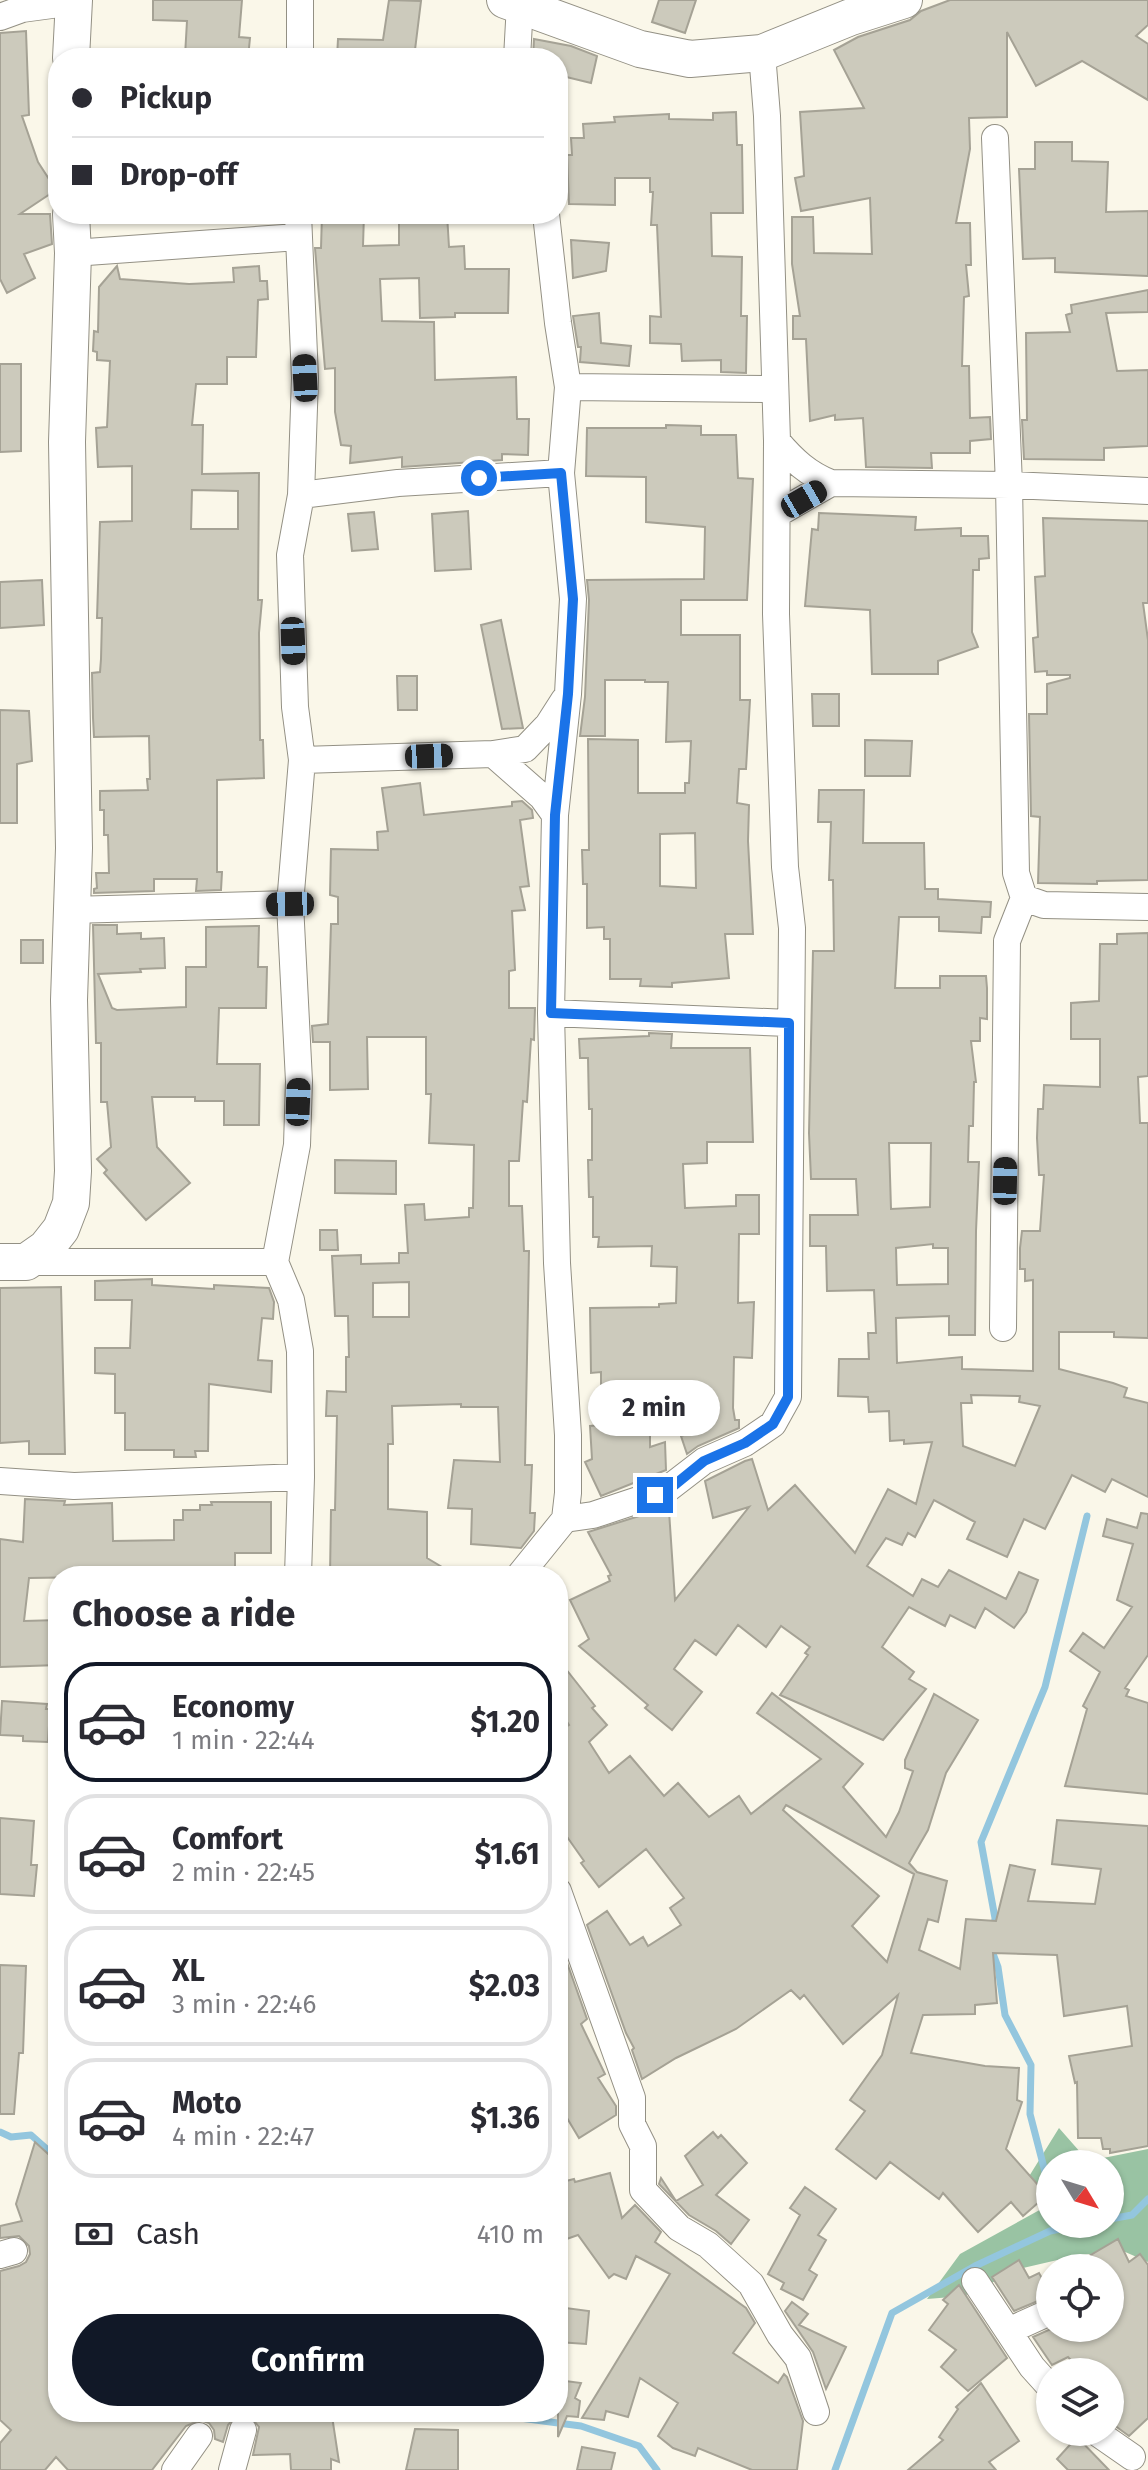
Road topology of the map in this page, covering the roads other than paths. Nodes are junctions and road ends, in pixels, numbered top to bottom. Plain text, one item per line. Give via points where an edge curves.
1 (300, 0) edge
2 (904, 0) edge
3 (74, 1) edge
4 (512, 2) edge
5 (0, 17) edge
6 (72, 48) edge
7 (300, 48) edge
8 (516, 48) edge
9 (762, 53) junction
10 (995, 138) dead end
11 (72, 224) edge
12 (547, 224) edge
13 (298, 226) edge
14 (73, 253) junction
15 (568, 387) junction
16 (774, 389) junction
17 (777, 441) junction
18 (561, 473) junction
19 (831, 483) junction
20 (1009, 485) junction
21 (1148, 491) edge
22 (301, 495) junction
23 (777, 514) junction
24 (568, 694) junction
25 (493, 754) junction
26 (302, 760) junction
27 (555, 815) junction
28 (1024, 898) junction
29 (290, 904) junction
30 (1148, 907) edge
31 (70, 910) junction
32 (551, 1013) junction
33 (789, 1023) junction
34 (13, 1262) edge
35 (275, 1262) junction
36 (1003, 1328) dead end
37 (301, 1477) junction
38 (0, 1481) edge
39 (565, 1519) junction
40 (298, 1566) edge
41 (527, 1566) edge
42 (568, 1919) edge
43 (975, 2281) dead end
44 (1036, 2318) edge
45 (1008, 2331) junction
46 (1036, 2371) edge
47 (816, 2412) dead end
48 (243, 2430) dead end
49 (199, 2436) dead end
50 (1116, 2446) edge
51 (1132, 2457) dead end
52 (175, 2470) edge
53 (232, 2470) edge

1 - 7 street
2 - 9 street
3 - 5 street
3 - 6 street
4 - 8 street
4 - 9 street via 667,56
9 - 16 street
10 - 20 street
11 - 14 street
12 - 15 street
13 - 14 street
13 - 22 street via 305,378
14 - 31 street via 67,442 74,848
15 - 16 street
15 - 18 street
16 - 17 street
17 - 19 street via 812,476
17 - 23 street
18 - 22 street
18 - 24 street via 573,599
19 - 20 street
19 - 23 street
20 - 21 street
20 - 28 street via 1016,873
22 - 26 street via 290,555
23 - 33 street via 776,629 792,928
24 - 25 street via 525,749
24 - 27 street
25 - 26 street
25 - 27 street
26 - 29 street
27 - 32 street
28 - 30 street via 1044,905
28 - 36 street via 1007,941
29 - 31 street
29 - 35 street via 297,1145
31 - 34 street via 71,1203 46,1248
32 - 33 street
32 - 39 street via 557,1263 568,1435
33 - 39 street via 788,1397 773,1424 704,1461 665,1491
34 - 35 street
35 - 37 street via 291,1300 300,1351
37 - 38 street via 74,1486
37 - 40 street
39 - 41 street
42 - 47 street via 632,2098 632,2124 643,2146 643,2190 679,2228 708,2245 751,2284 798,2358
43 - 45 street
44 - 45 street
45 - 46 street
48 - 53 street
49 - 52 street
50 - 51 street

